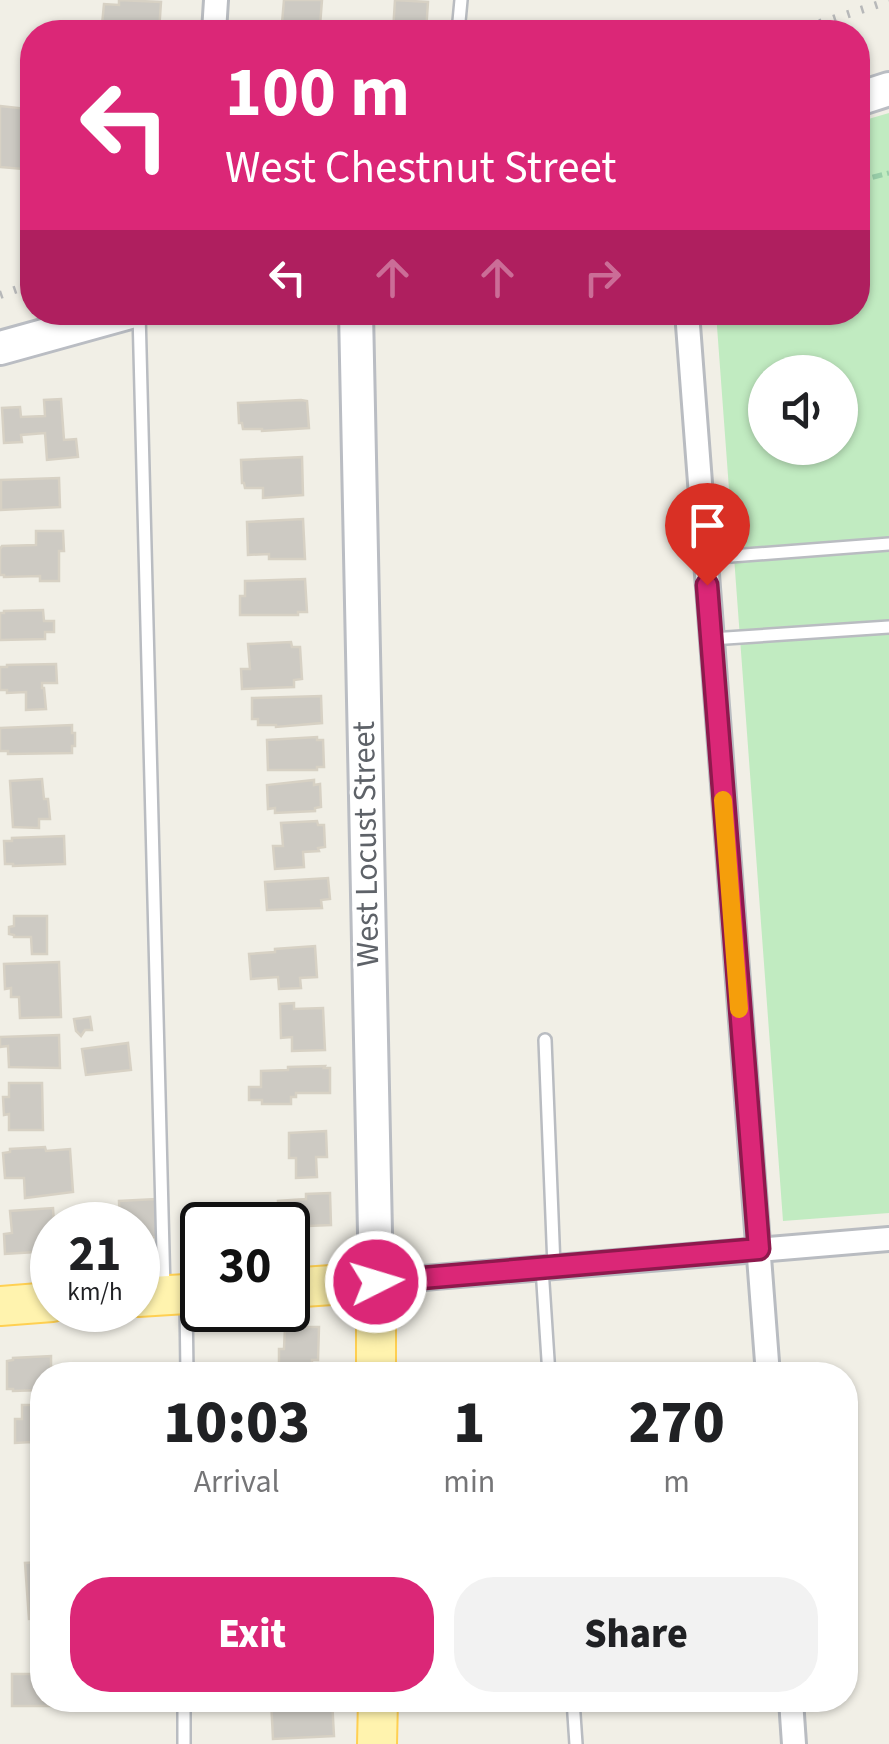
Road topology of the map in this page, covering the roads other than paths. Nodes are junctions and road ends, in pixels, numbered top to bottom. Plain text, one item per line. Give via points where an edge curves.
1 (83, 325) edge
2 (139, 325) edge
3 (356, 325) edge
4 (689, 325) edge
5 (0, 348) edge
6 (889, 544) edge
7 (705, 558) junction
8 (889, 627) edge
9 (711, 639) junction
10 (545, 1040) dead end
11 (889, 1239) edge
12 (759, 1249) junction
13 (548, 1267) junction
14 (376, 1282) junction
15 (310, 1286) edge
16 (172, 1295) edge
17 (30, 1304) edge
18 (0, 1306) edge
19 (185, 1362) edge
20 (376, 1362) edge
21 (549, 1362) edge
22 (767, 1362) edge
23 (184, 1712) edge
24 (378, 1712) edge
25 (573, 1712) edge
26 (791, 1712) edge
27 (184, 1744) edge
28 (378, 1744) edge
29 (576, 1744) edge
30 (794, 1744) edge

1 - 5 street
2 - 16 lane
3 - 14 street, West Locust Street
4 - 7 street
6 - 7 lane
7 - 9 street
8 - 9 lane
9 - 12 street
10 - 13 lane
11 - 12 street
12 - 13 street
12 - 22 street
13 - 14 street
13 - 21 lane
14 - 15 main road
14 - 20 main road, West Locust Street
16 - 19 lane
17 - 18 main road
23 - 27 lane
24 - 28 main road
25 - 29 lane
26 - 30 street

